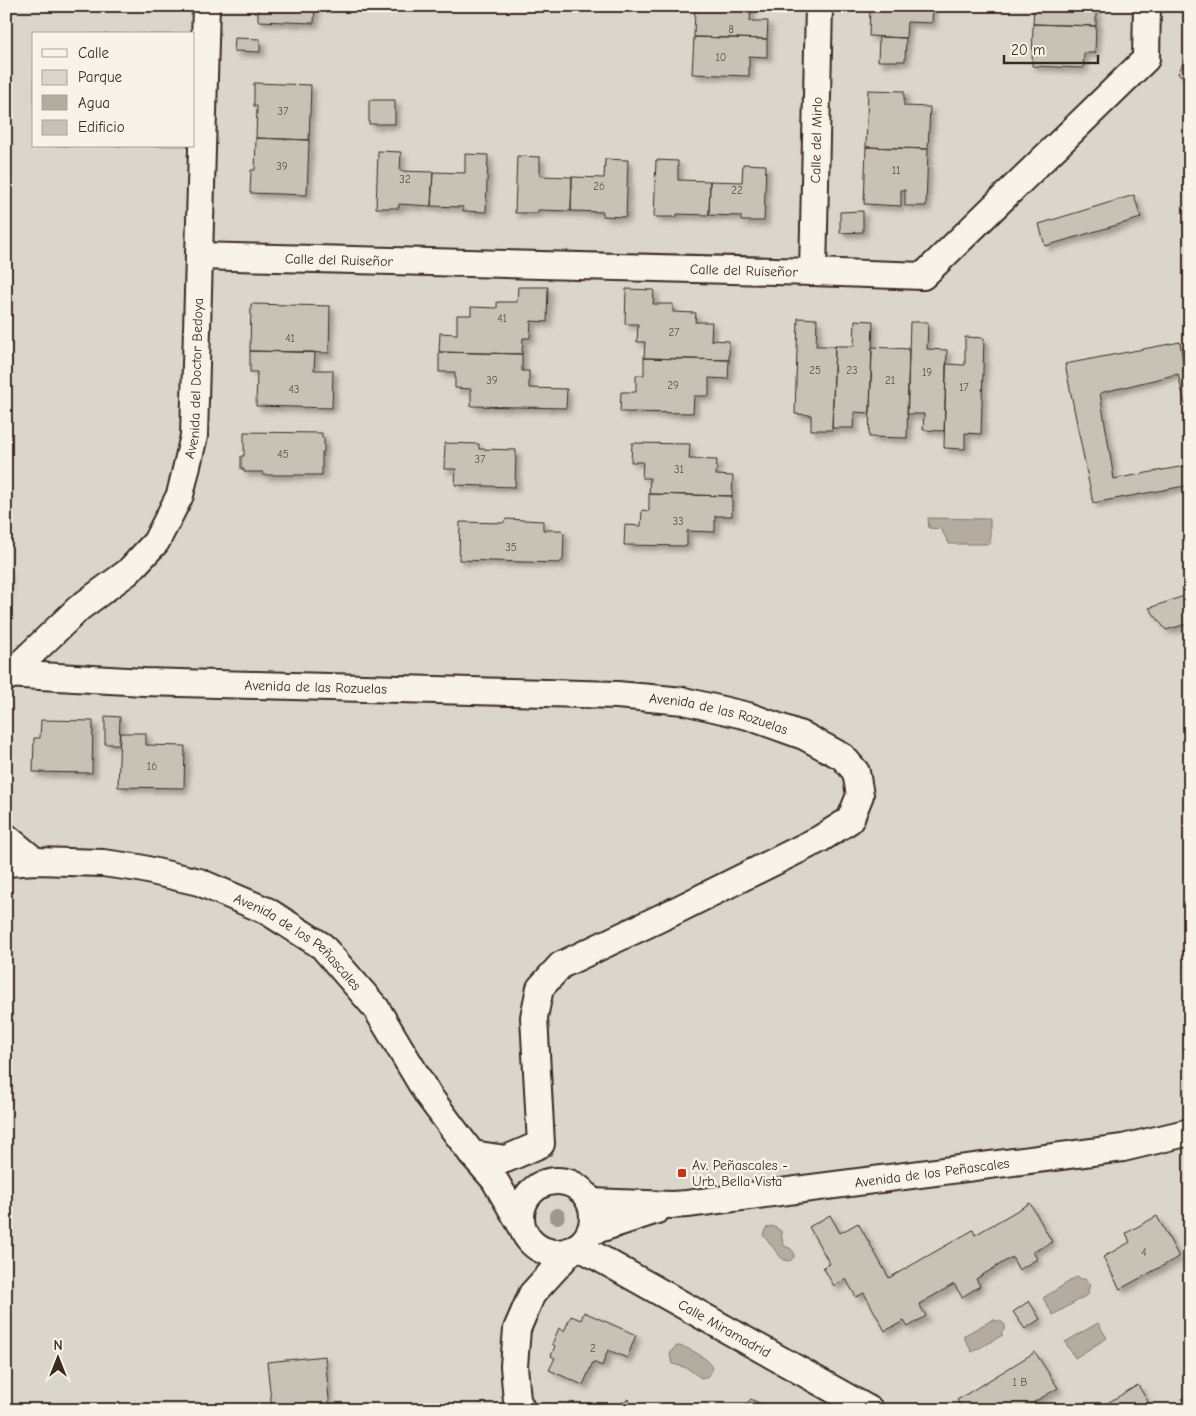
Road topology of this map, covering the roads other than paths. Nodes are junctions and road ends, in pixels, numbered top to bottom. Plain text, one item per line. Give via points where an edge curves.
1 (206, 6) edge
2 (819, 6) edge
3 (1147, 6) edge
4 (199, 256) junction
5 (813, 272) junction
6 (8, 675) edge
7 (6, 837) edge
8 (35, 862) junction
9 (6, 863) edge
10 (1190, 1132) edge
11 (541, 1144) junction
12 (472, 1154) junction
13 (494, 1178) junction
14 (541, 1184) junction
15 (590, 1202) junction
16 (672, 1206) junction
17 (528, 1235) junction
18 (581, 1242) junction
19 (532, 1294) junction
20 (522, 1410) edge
21 (870, 1410) edge

1 - 4 street, Avenida del Doctor Bedoya
2 - 5 street, Calle del Mirlo
3 - 5 street, Calle del Ruiseñor via 1146,59 923,276
4 - 5 street, Calle del Ruiseñor
4 - 6 street, Avenida del Doctor Bedoya via 194,436 180,495 156,542 128,572 78,608
6 - 11 street, Avenida de las Rozuelas via 617,695 684,701 804,736 843,757 856,772 860,795 850,820 803,847 561,965 540,988 534,1017
7 - 8 street
8 - 9 street, Avenida de los Peñascales
8 - 12 street, Avenida de los Peñascales via 112,864 199,882 267,911 322,946 376,1008 428,1095
10 - 16 street, Avenida de los Peñascales via 1123,1148
11 - 12 street via 506,1159
11 - 14 street, Avenida de las Rozuelas
12 - 13 street, Avenida de los Peñascales
13 - 14 street
13 - 17 street, Avenida de los Peñascales
14 - 15 street via 570,1183 578,1187
14 - 17 street via 530,1192 521,1213
15 - 16 street, Avenida de los Peñascales
15 - 18 street via 593,1222
16 - 18 street, Avenida de los Peñascales
17 - 18 street via 544,1251 554,1253 564,1252
17 - 19 street
18 - 19 street
18 - 21 street, Calle Miramadrid
19 - 20 street via 517,1329 514,1366 517,1400

